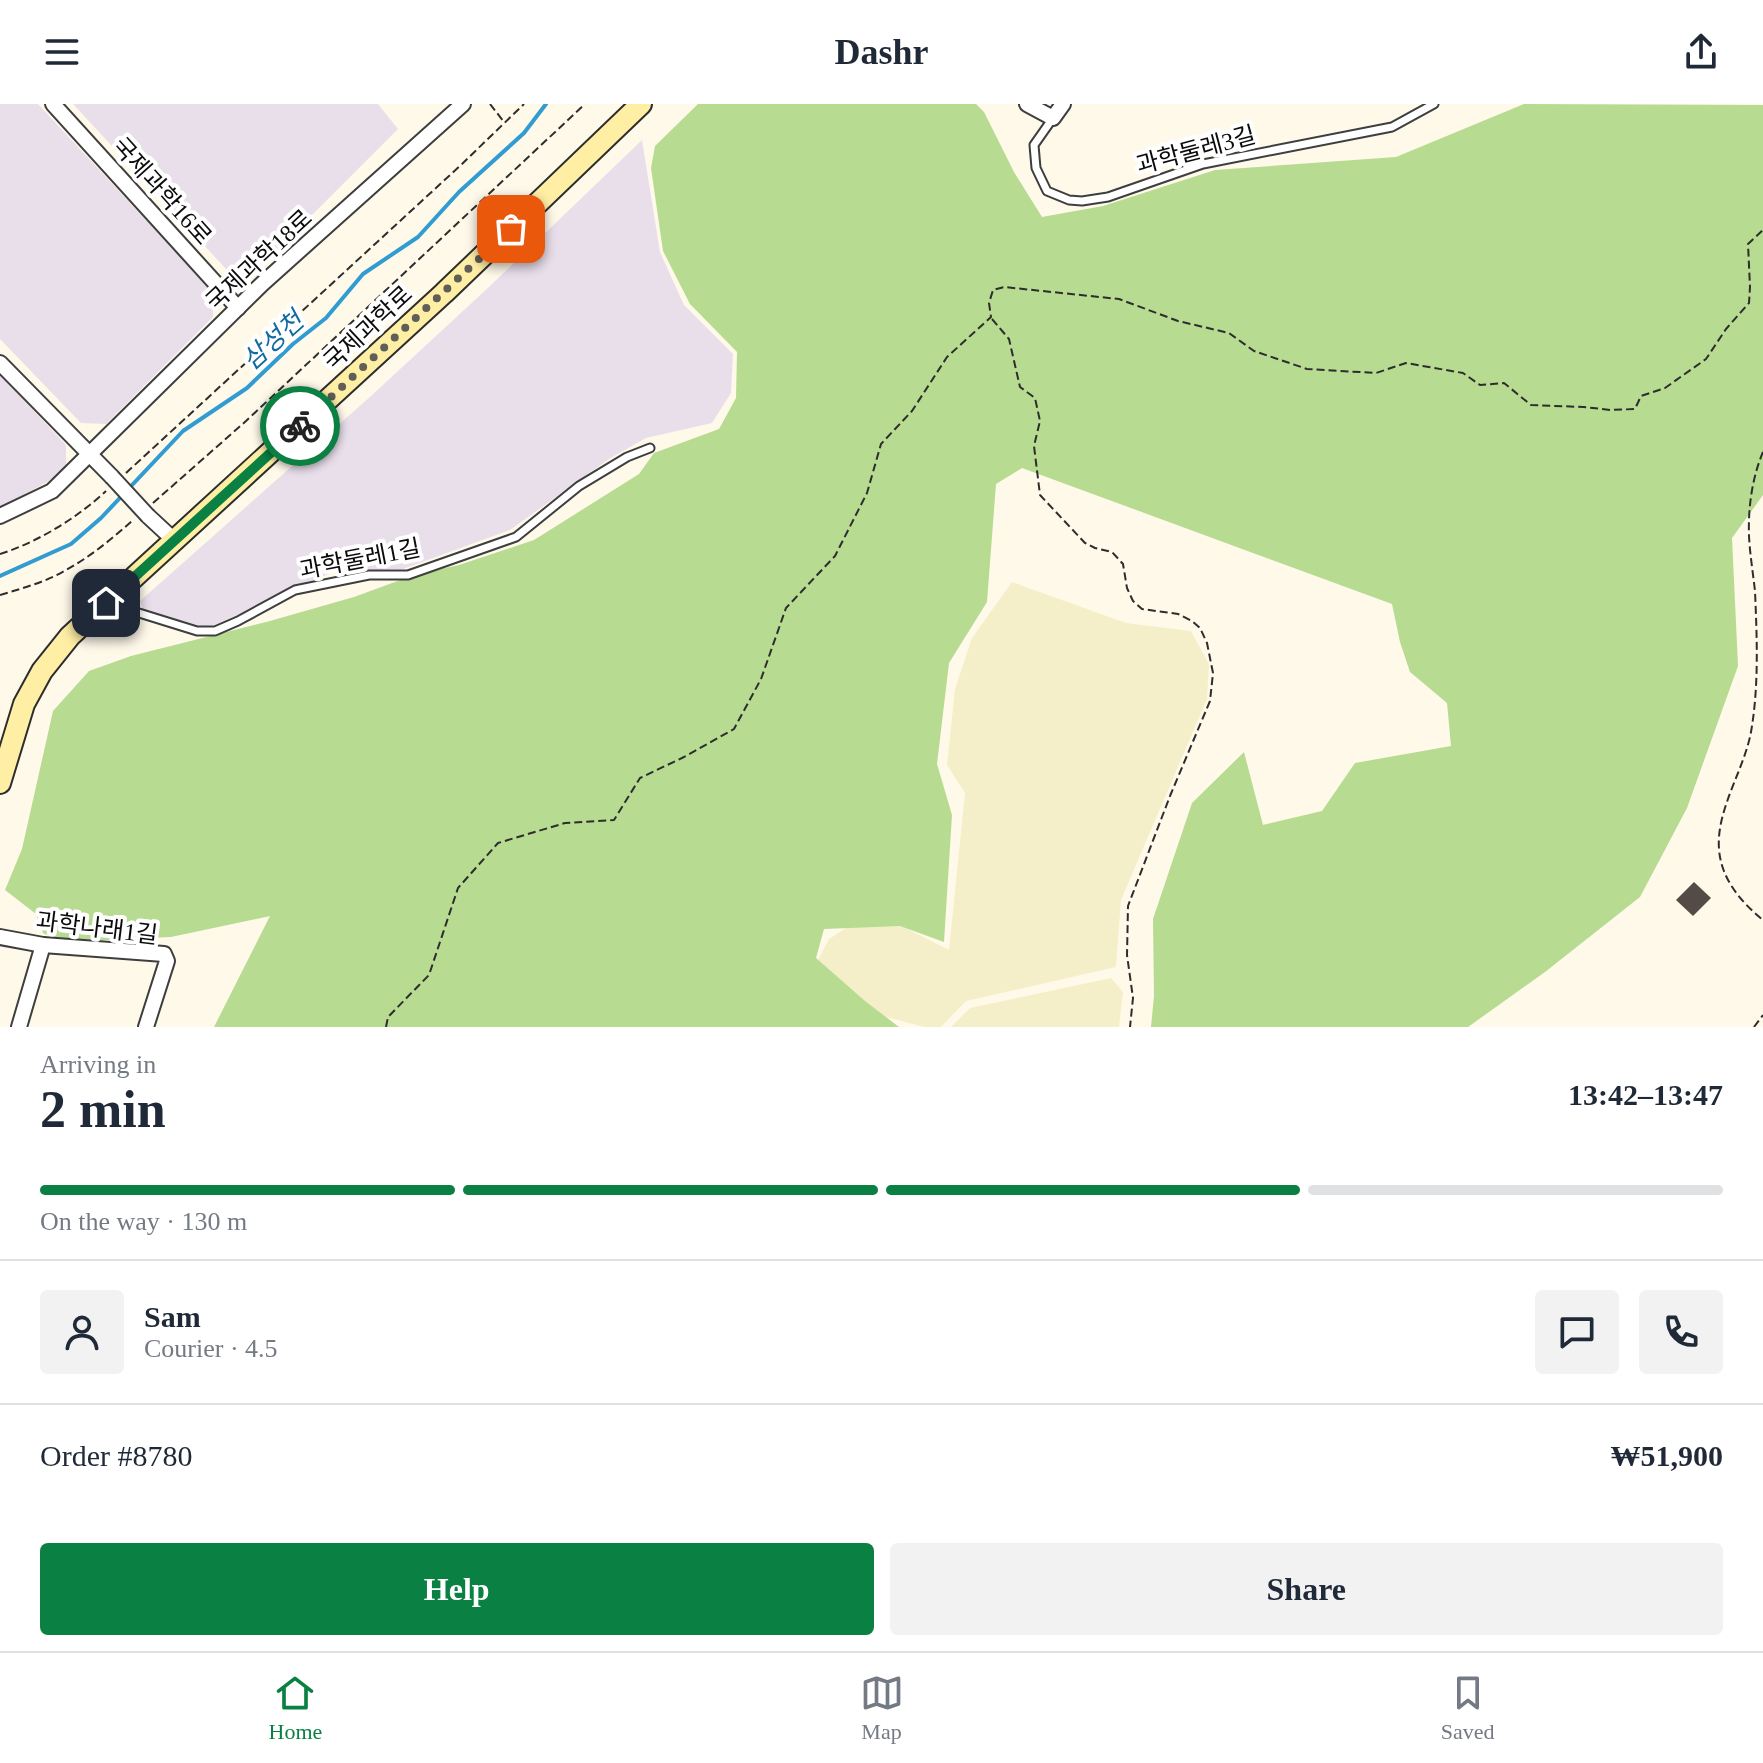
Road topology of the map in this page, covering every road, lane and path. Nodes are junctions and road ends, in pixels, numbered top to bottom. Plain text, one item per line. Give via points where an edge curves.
1 (53, 104) edge
2 (463, 104) edge
3 (490, 104) edge
4 (524, 104) edge
5 (585, 104) edge
6 (641, 104) edge
7 (1027, 104) edge
8 (1063, 104) edge
9 (1434, 104) edge
10 (1053, 118) junction
11 (505, 123) junction
12 (1763, 230) edge
13 (238, 308) junction
14 (991, 317) junction
15 (0, 363) edge
16 (650, 448) dead end
17 (1763, 452) edge
18 (90, 454) junction
19 (112, 482) junction
20 (143, 515) junction
21 (0, 516) edge
22 (175, 541) junction
23 (0, 554) edge
24 (0, 595) edge
25 (106, 603) junction
26 (0, 783) edge
27 (1763, 920) edge
28 (0, 937) edge
29 (43, 945) junction
30 (1763, 1015) edge
31 (20, 1027) edge
32 (146, 1027) edge
33 (386, 1027) edge
34 (1130, 1027) edge
35 (1754, 1027) edge

1 - 13 street, 국제과학16로
2 - 13 street, 국제과학18로
3 - 11 path
4 - 11 path
5 - 20 path
6 - 22 street, 국제과학로
7 - 10 street
8 - 10 street
9 - 10 lane, 과학둘레3길 via 1392,127 1203,164 1082,201 1047,191 1036,168 1034,145
11 - 19 path
12 - 14 path via 1748,244 1749,303 1706,359 1665,388 1641,396 1635,409 1531,405 1504,383 1480,385 1463,373 1406,363 1376,373 1307,369 1254,351 1229,333 1119,299 1004,287 993,290
13 - 18 street, 국제과학18로
14 - 33 path via 947,357 912,411 881,444 867,493 835,556 786,608 761,679 734,729 640,778 614,820 565,823 498,843 458,888 429,975 388,1017
14 - 34 path via 1009,339 1020,387 1035,398 1040,495 1085,543 1112,552 1123,564 1127,588 1142,609 1178,614 1200,628 1213,673 1210,701 1128,906
15 - 18 street
16 - 25 lane, 과학둘레1길 via 579,486 516,537 408,575 369,575 295,590 215,631 197,631
17 - 27 path via 1753,483 1749,535 1757,640 1751,733 1719,832 1726,874 1737,896
18 - 19 street
18 - 21 street, 국제과학18로 via 52,491
19 - 20 street, bridge
19 - 23 path via 88,508
20 - 22 street
20 - 24 path via 66,570
22 - 25 street, 국제과학로
25 - 26 street, 국제과학로 via 42,671 24,704
28 - 29 street, 과학나래1길
29 - 31 street
29 - 32 street, 과학나래1길 via 164,954 167,961
30 - 35 path

